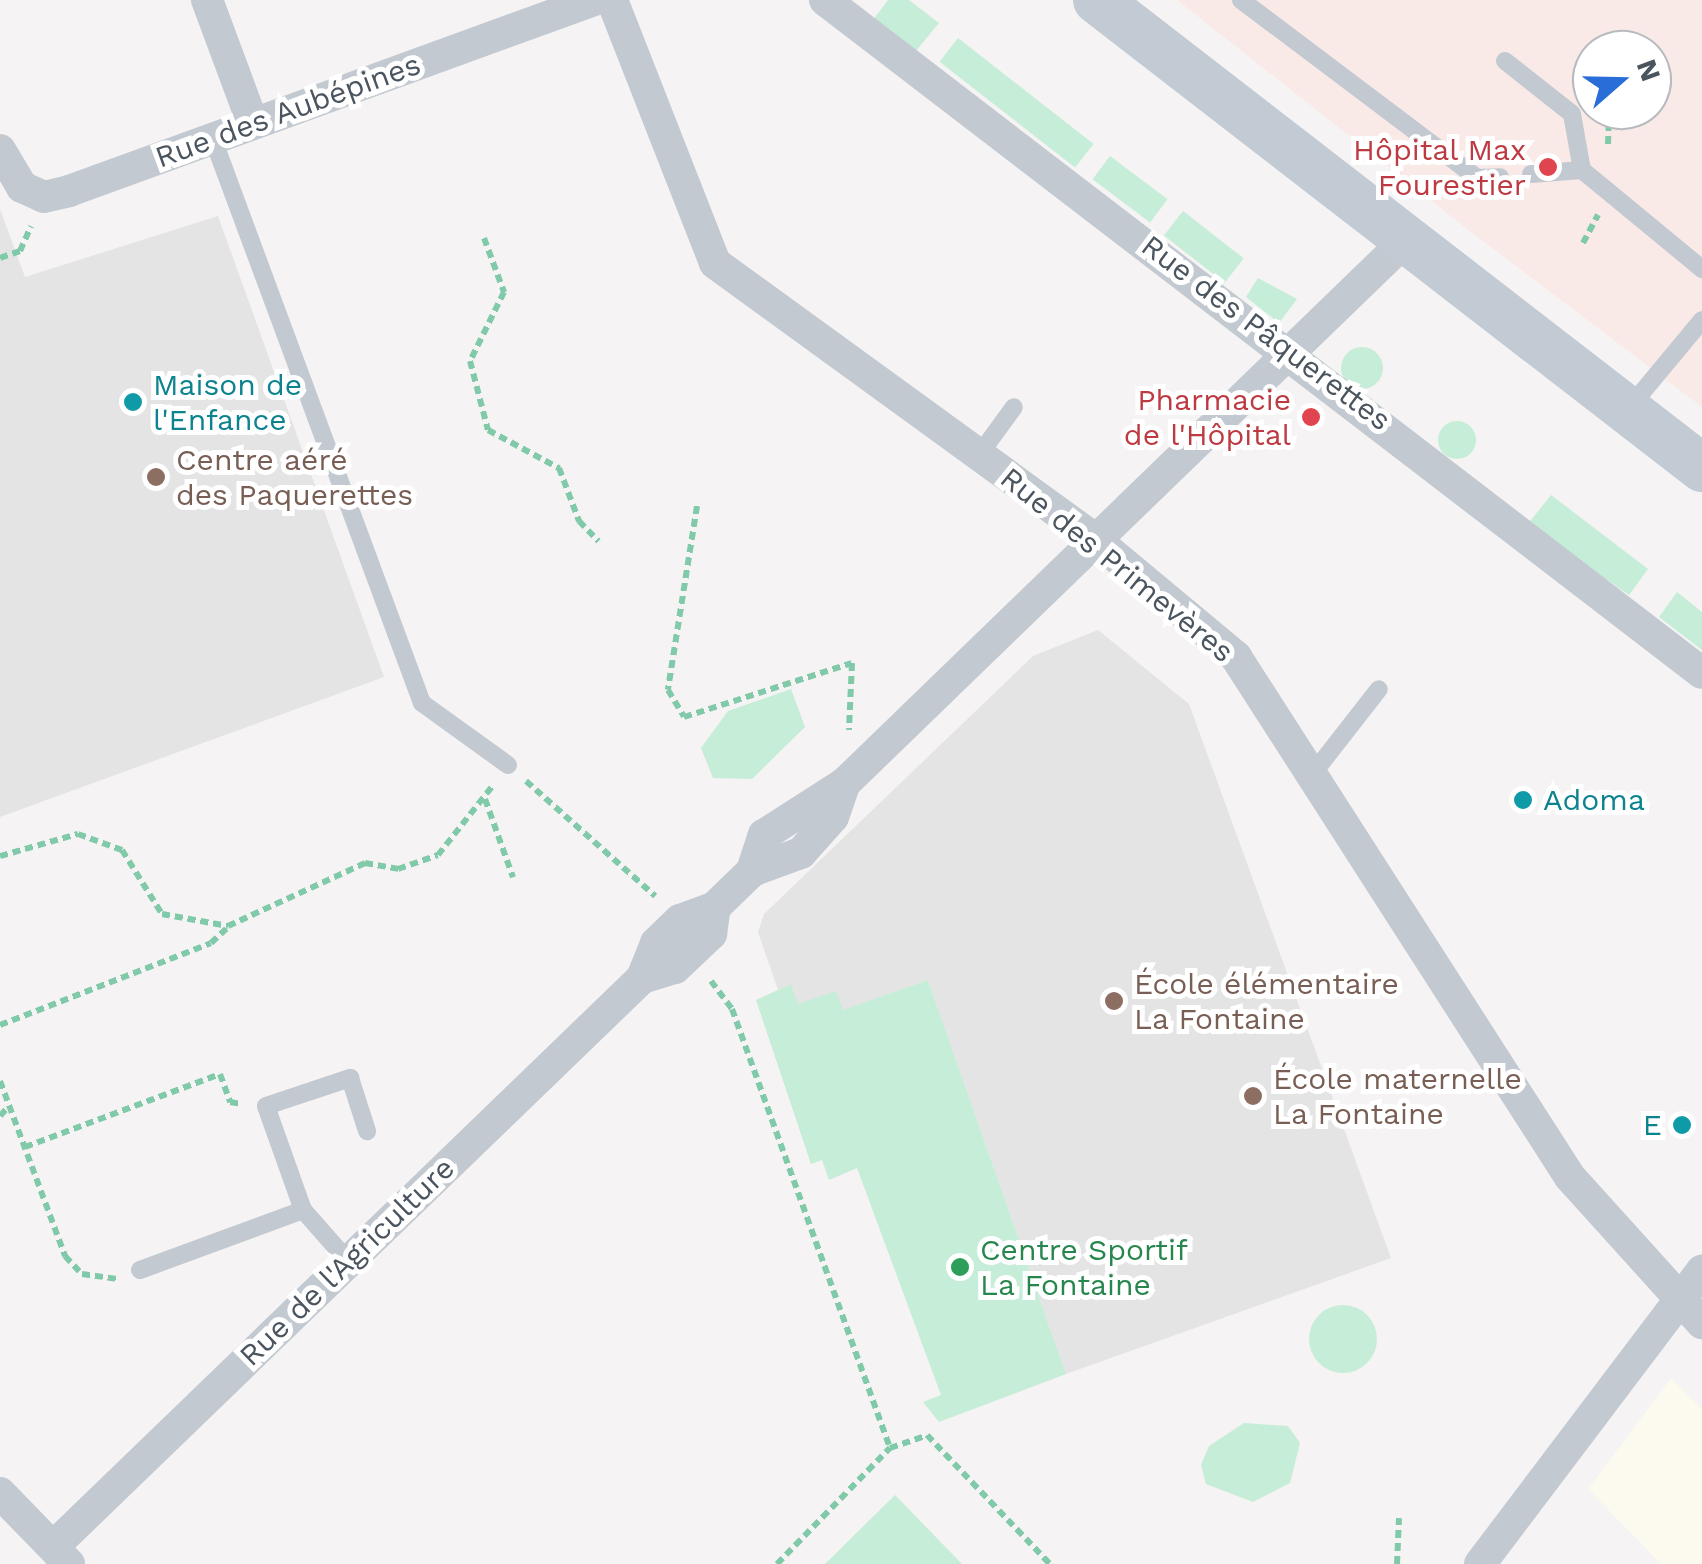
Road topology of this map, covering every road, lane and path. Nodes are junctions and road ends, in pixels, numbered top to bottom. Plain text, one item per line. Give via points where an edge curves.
1 (207, 0) edge
2 (594, 0) edge
3 (612, 0) edge
4 (825, 0) edge
5 (1097, 0) edge
6 (1242, 0) edge
7 (1506, 62) dead end
8 (253, 124) junction
9 (213, 139) junction
10 (0, 150) edge
11 (1582, 170) junction
12 (1531, 174) dead end
13 (1500, 177) dead end
14 (484, 238) dead end
15 (1408, 238) junction
16 (1702, 269) edge
17 (1702, 320) edge
18 (1292, 350) junction
19 (1014, 407) dead end
20 (1628, 410) junction
21 (979, 455) junction
22 (1702, 468) edge
23 (697, 506) dead end
24 (598, 540) dead end
25 (1097, 541) junction
26 (1702, 673) edge
27 (1379, 688) dead end
28 (848, 743) dead end
29 (508, 766) junction
30 (1311, 776) junction
31 (484, 798) junction
32 (2, 854) edge
33 (514, 878) dead end
34 (672, 911) dead end
35 (228, 926) junction
36 (698, 964) dead end
37 (0, 1025) edge
38 (0, 1080) edge
39 (9, 1106) junction
40 (266, 1106) junction
41 (0, 1116) edge
42 (368, 1131) dead end
43 (25, 1147) junction
44 (303, 1210) junction
45 (348, 1261) junction
46 (140, 1270) joint
47 (1702, 1270) edge
48 (1679, 1298) junction
49 (1702, 1324) edge
50 (890, 1448) junction
51 (0, 1493) edge
52 (1399, 1518) dead end
53 (60, 1556) edge
54 (777, 1564) edge
55 (1050, 1564) edge
56 (1398, 1564) edge
57 (1480, 1564) edge

1 - 8 street
2 - 8 street, Rue des Aubépines
3 - 21 street, Rue des Primevères via 715,263
4 - 18 street, Rue des Pâquerettes
5 - 15 main road
6 - 13 lane via 1477,178
7 - 11 lane via 1572,114
8 - 9 street, Rue des Aubépines
9 - 10 street, Rue des Aubépines via 44,197 22,187
9 - 29 lane via 422,703
11 - 12 lane
11 - 16 lane
14 - 24 path via 504,292 470,362 488,430 560,468 580,521
15 - 18 street, Rue de l'Agriculture
15 - 20 main road
17 - 20 lane
18 - 25 street, Rue de l'Agriculture
18 - 26 street, Rue des Pâquerettes
19 - 21 lane
20 - 22 main road
21 - 25 street, Rue des Primevères
23 - 28 path via 668,690 684,717 852,663
25 - 30 street, Rue des Primevères via 1236,656
25 - 45 street, Rue de l'Agriculture via 845,783 764,835 752,871 714,908 711,934 675,968 642,978
27 - 30 lane
29 - 31 path
29 - 34 path
30 - 48 street, Rue des Primevères via 1570,1178
31 - 33 path
31 - 35 path via 438,855 398,869 365,863
32 - 35 path via 78,834 122,850 162,914
35 - 37 path via 210,943
36 - 50 path via 732,1009
38 - 39 path
39 - 41 path
39 - 43 path
40 - 42 lane via 350,1078
40 - 43 path via 230,1102 220,1074
40 - 44 lane
43 - 46 path via 65,1256 82,1274 110,1282
44 - 45 lane
44 - 46 lane
45 - 53 street, Rue de l'Agriculture
47 - 48 street
48 - 49 street, Rue des Primevères
48 - 57 street
50 - 54 path
50 - 55 path via 927,1435
51 - 53 street
52 - 56 path

